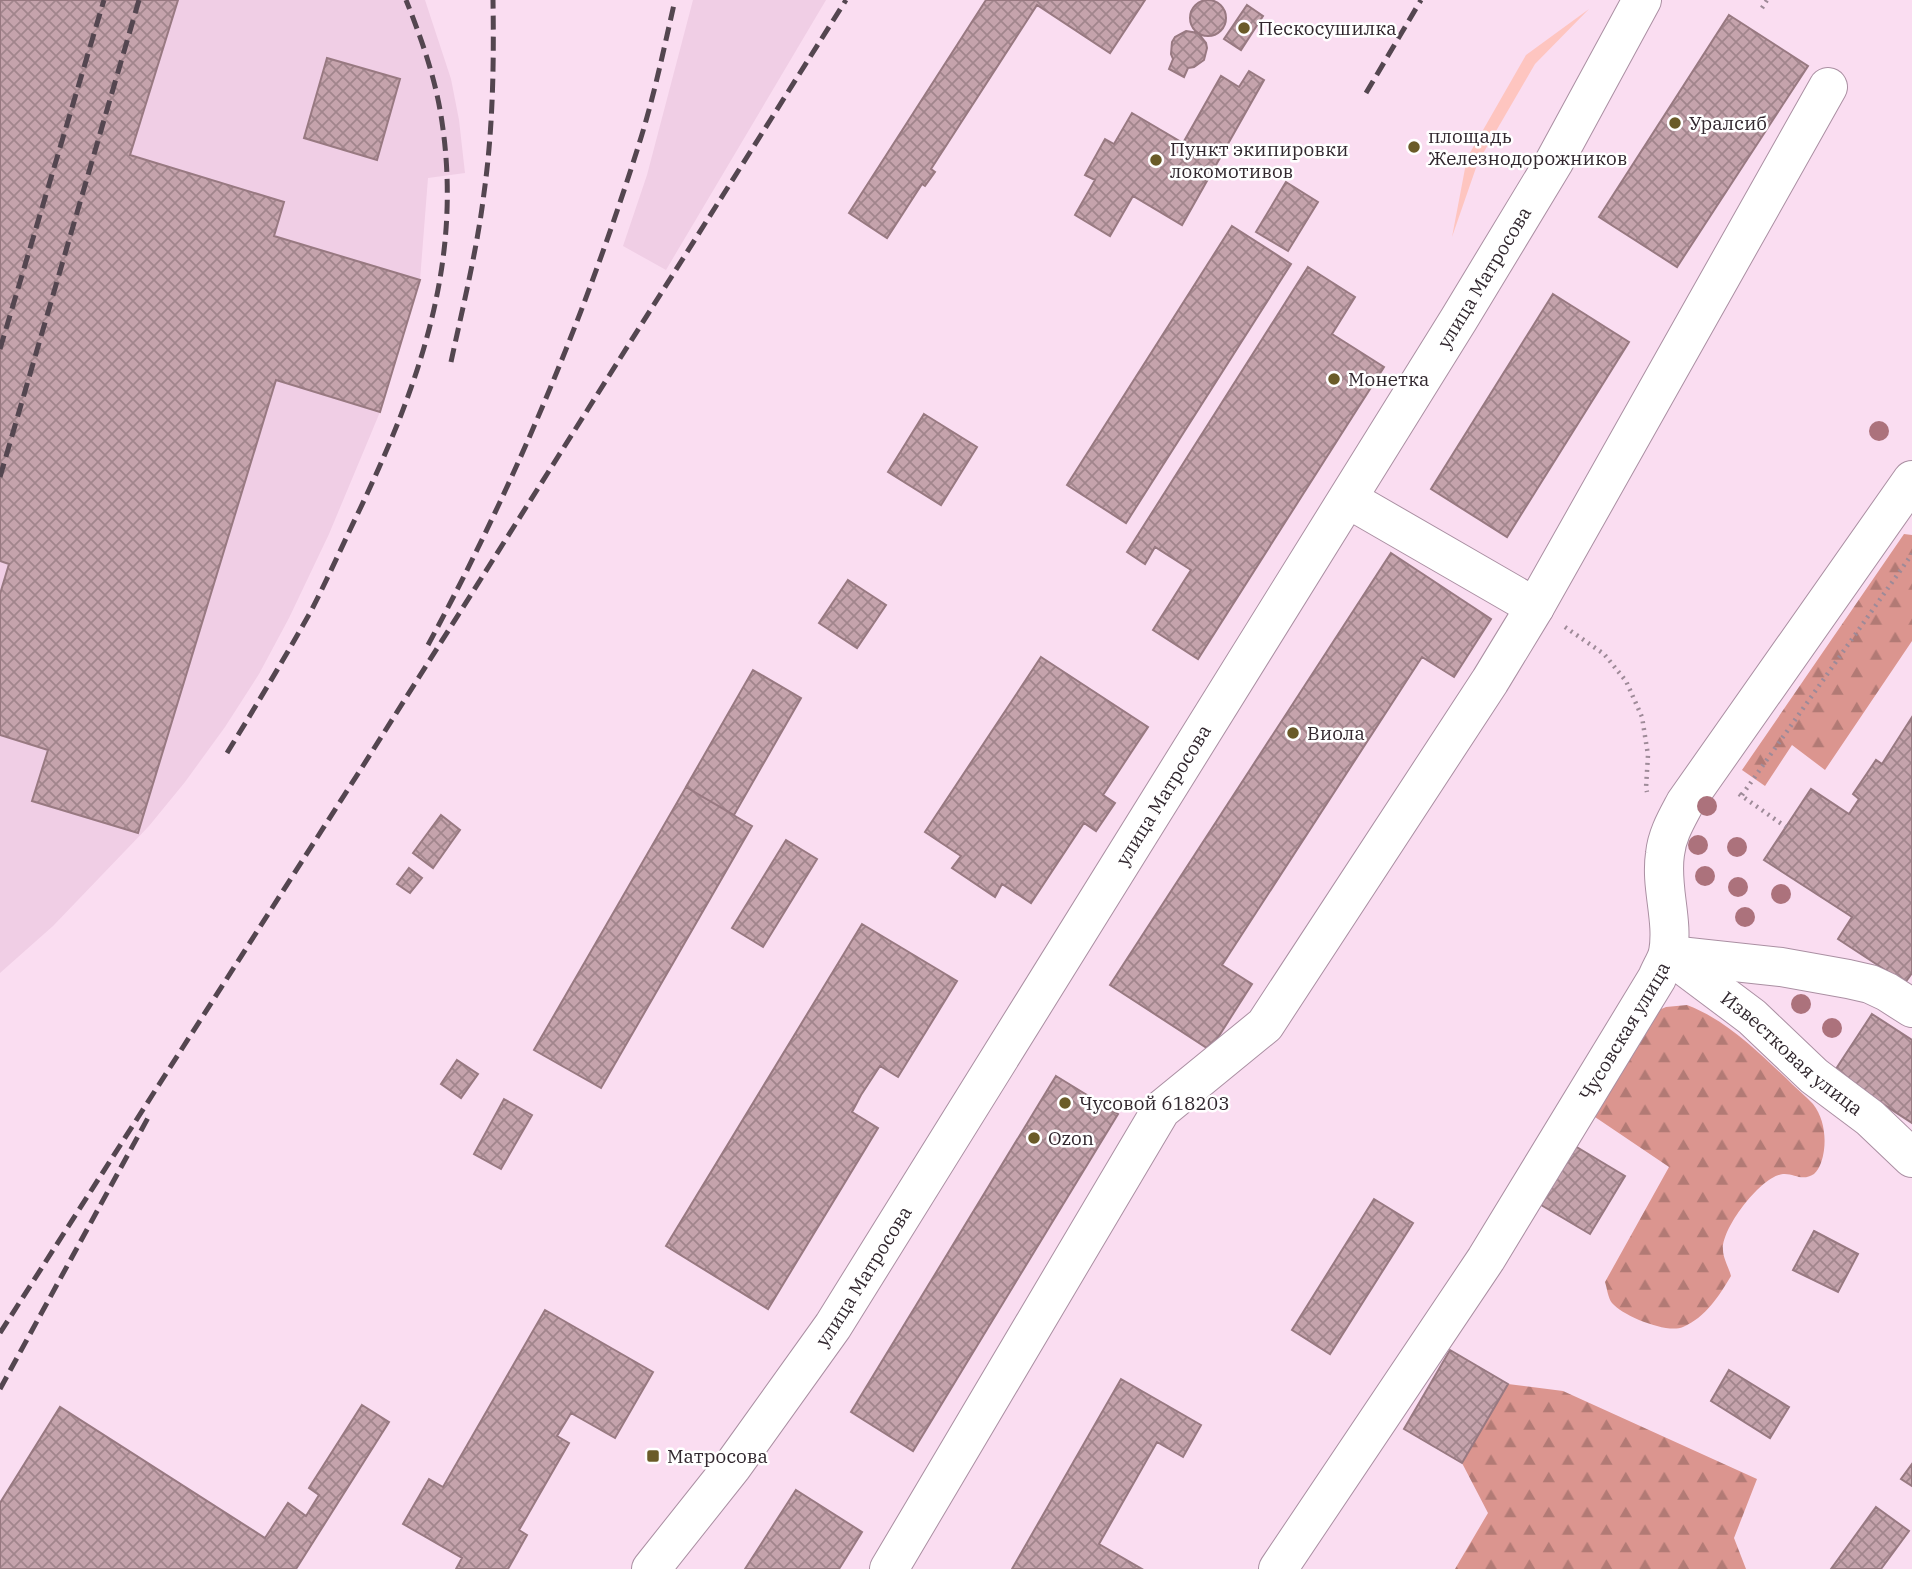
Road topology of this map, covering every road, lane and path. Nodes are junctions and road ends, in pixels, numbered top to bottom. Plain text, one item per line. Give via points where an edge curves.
1 (1642, 0) edge
2 (1767, 0) edge
3 (1762, 8) dead end
4 (1828, 87) dead end
5 (1912, 480) edge
6 (1348, 499) junction
7 (1912, 554) edge
8 (1535, 607) junction
9 (1742, 795) dead end
10 (1750, 802) dead end
11 (1786, 827) dead end
12 (1671, 828) junction
13 (1668, 954) junction
14 (1912, 1008) edge
15 (1912, 1158) edge
16 (651, 1569) edge
17 (889, 1569) edge
18 (1279, 1569) edge

1 - 6 street, улица Матросова via 1553,162
2 - 3 path
4 - 8 street
5 - 12 street, Чусовская улица
6 - 8 street
6 - 16 street, улица Матросова via 833,1326 732,1467
7 - 9 path
8 - 12 path via 1604,654 1626,681 1642,717 1648,755 1646,788 1652,808
8 - 17 street via 1265,1025 1161,1110
10 - 11 path
12 - 13 street, Чусовская улица via 1664,879 1670,923
13 - 14 street via 1849,978
13 - 15 street, Известковая улица via 1752,1017
13 - 18 street, Чусовская улица via 1486,1259

